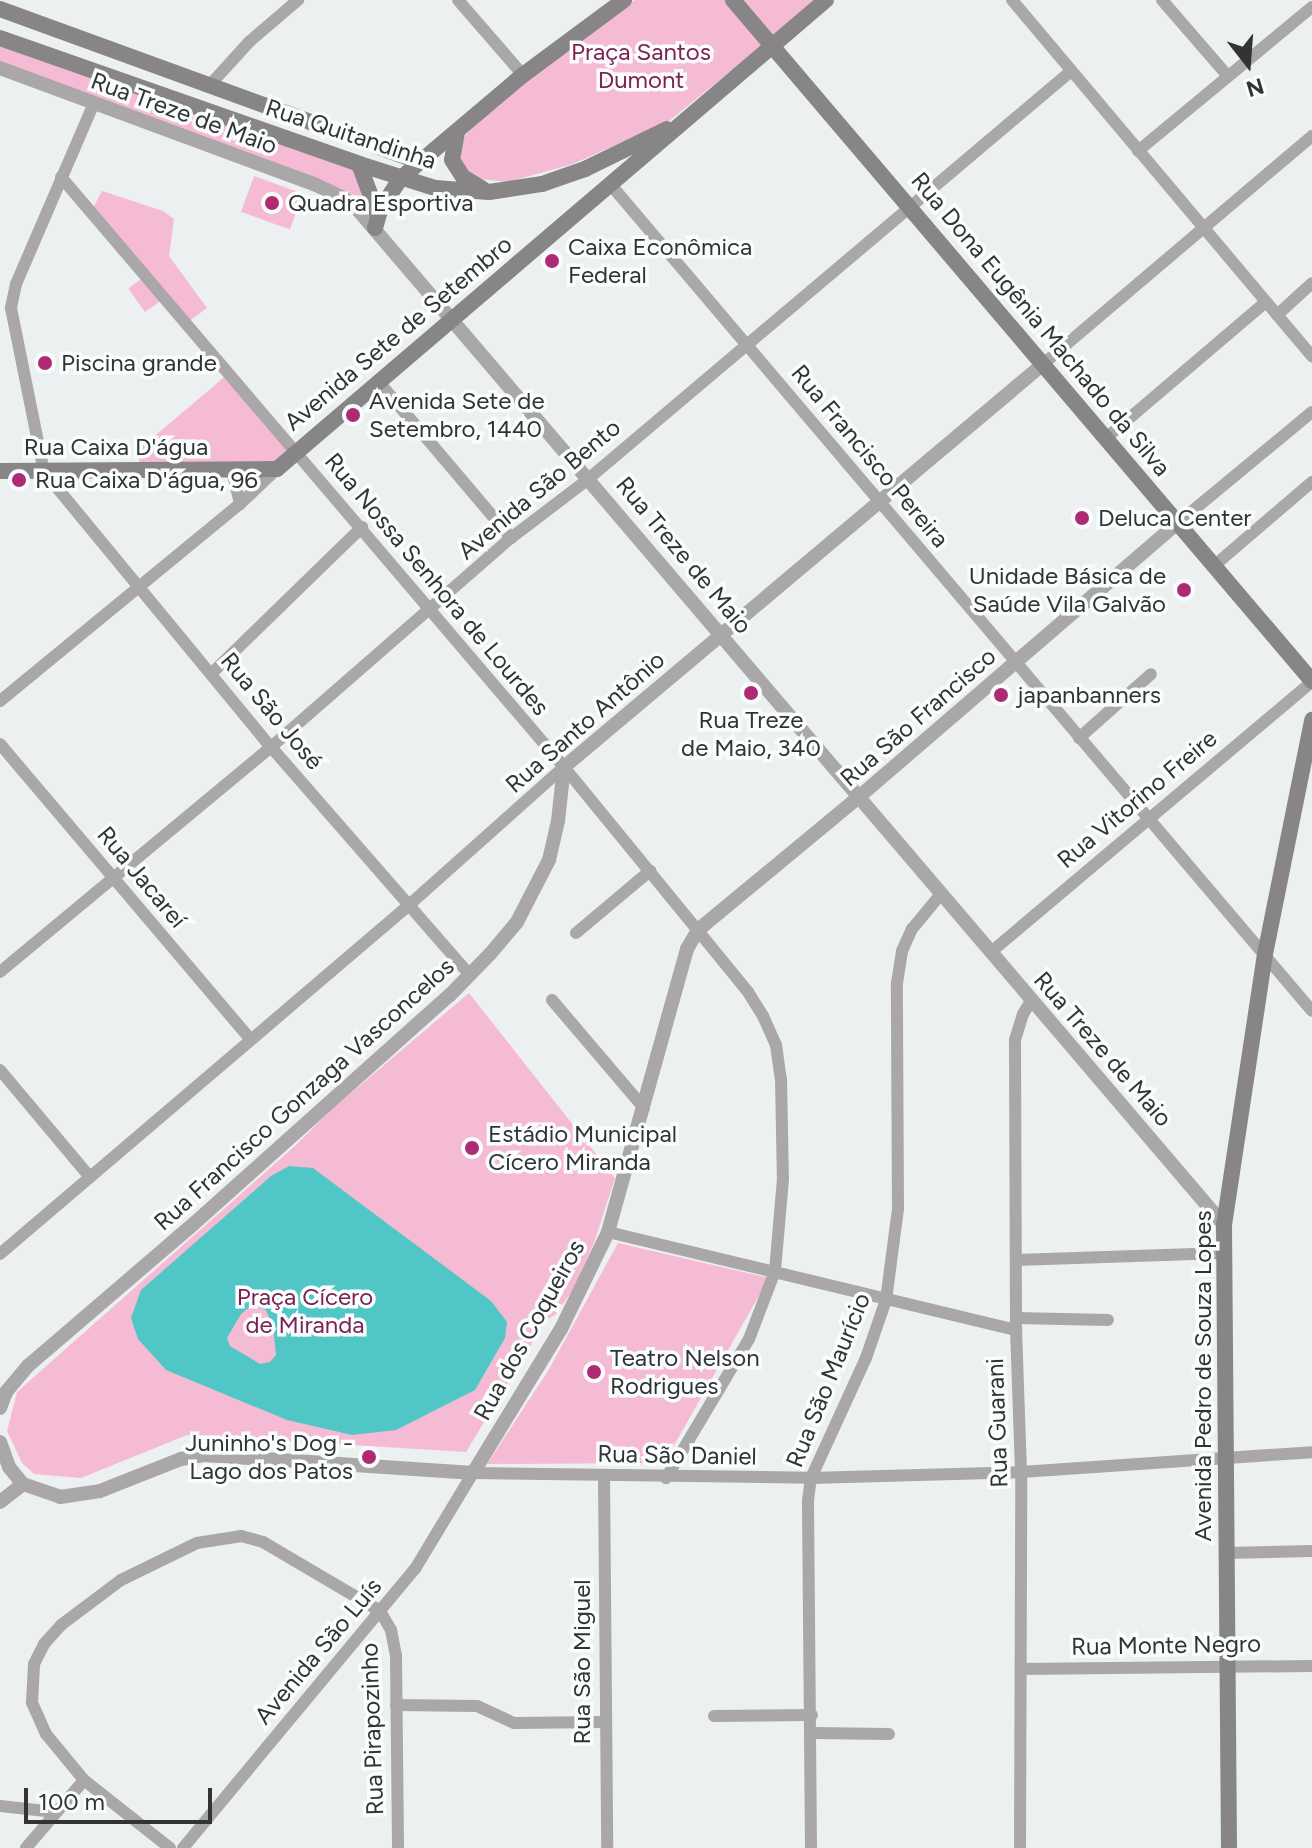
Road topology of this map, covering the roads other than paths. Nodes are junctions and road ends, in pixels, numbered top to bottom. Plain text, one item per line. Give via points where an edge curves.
1 (298, 0) edge
2 (458, 0) edge
3 (733, 0) edge
4 (826, 0) edge
5 (1012, 0) edge
6 (1162, 0) edge
7 (623, 1) edge
8 (1311, 3) edge
9 (4, 10) edge
10 (0, 38) edge
11 (773, 47) junction
12 (0, 68) edge
13 (1070, 72) junction
14 (523, 75) junction
15 (1227, 75) junction
16 (209, 86) junction
17 (94, 103) junction
18 (687, 120) junction
19 (458, 130) junction
20 (1312, 136) edge
21 (1138, 151) junction
22 (420, 162) junction
23 (359, 164) junction
24 (61, 177) junction
25 (401, 178) junction
26 (611, 185) junction
27 (489, 192) junction
28 (909, 206) junction
29 (377, 221) junction
30 (1204, 229) junction
31 (1312, 283) edge
32 (1266, 302) junction
33 (1277, 315) junction
34 (452, 318) junction
35 (748, 344) junction
36 (1312, 356) edge
37 (1042, 365) junction
38 (378, 381) junction
39 (1312, 412) edge
40 (1106, 438) junction
41 (296, 451) junction
42 (277, 469) junction
43 (0, 471) edge
44 (232, 471) junction
45 (44, 472) junction
46 (589, 477) junction
47 (1312, 482) edge
48 (879, 502) junction
49 (240, 504) junction
50 (1179, 522) junction
51 (362, 527) junction
52 (511, 538) junction
53 (1215, 565) junction
54 (138, 585) junction
55 (430, 611) junction
56 (721, 635) junction
57 (1015, 663) junction
58 (211, 674) junction
59 (1151, 674) dead end
60 (1312, 682) edge
61 (0, 701) edge
62 (1312, 720) edge
63 (1079, 738) junction
64 (0, 744) edge
65 (271, 747) junction
66 (564, 767) junction
67 (860, 796) junction
68 (1148, 817) junction
69 (650, 871) junction
70 (114, 878) junction
71 (941, 894) junction
72 (409, 905) junction
73 (698, 930) junction
74 (576, 933) dead end
75 (991, 952) junction
76 (1265, 954) junction
77 (0, 972) edge
78 (470, 975) junction
79 (552, 1000) dead end
80 (1031, 1001) junction
81 (1312, 1011) edge
82 (250, 1039) junction
83 (0, 1070) edge
84 (644, 1108) junction
85 (89, 1176) junction
86 (1224, 1225) junction
87 (608, 1232) junction
88 (1224, 1253) junction
89 (0, 1254) edge
90 (1016, 1260) junction
91 (775, 1271) junction
92 (886, 1300) junction
93 (1108, 1320) dead end
94 (1016, 1324) junction
95 (3, 1389) edge
96 (0, 1408) edge
97 (0, 1442) edge
98 (1312, 1452) edge
99 (1225, 1456) junction
100 (5, 1471) edge
101 (1021, 1472) junction
102 (473, 1473) junction
103 (604, 1476) junction
104 (666, 1478) junction
105 (811, 1478) junction
106 (23, 1484) junction
107 (2, 1495) edge
108 (1312, 1551) edge
109 (1225, 1553) junction
110 (380, 1611) junction
111 (1226, 1665) junction
112 (1312, 1666) edge
113 (1021, 1669) junction
114 (396, 1705) junction
115 (812, 1715) junction
116 (714, 1716) dead end
117 (604, 1722) junction
118 (813, 1733) junction
119 (889, 1734) dead end
120 (84, 1780) junction
121 (0, 1806) edge
122 (55, 1812) junction
123 (26, 1848) edge
124 (170, 1848) edge
125 (183, 1848) edge
126 (398, 1848) edge
127 (607, 1848) edge
128 (811, 1848) edge
129 (1020, 1848) edge
130 (1229, 1848) edge

1 - 16 street
2 - 14 street
3 - 11 main road, Rua Dona Eugênia Machado da Silva
4 - 11 main road, Avenida Sete de Setembro
5 - 13 street
6 - 15 street
7 - 14 main road
8 - 15 street
9 - 16 main road, Rua Quitandinha
10 - 23 main road, Rua Quitandinha
11 - 18 main road, Avenida Sete de Setembro
11 - 28 main road, Rua Dona Eugênia Machado da Silva
12 - 17 street, Rua Treze de Maio
13 - 21 street
13 - 28 street, Avenida São Bento
14 - 19 main road
15 - 21 street
16 - 22 main road, Rua Quitandinha
17 - 24 street
17 - 29 street, Rua Treze de Maio via 316,185
18 - 26 main road, Avenida Sete de Setembro
18 - 27 main road, Rua Quitandinha via 585,169 542,184
19 - 22 main road
19 - 27 main road via 452,151 456,168
20 - 30 street, Rua Santo Antônio
21 - 30 street
22 - 25 main road
23 - 25 main road, Rua Quitandinha
23 - 29 main road
24 - 41 street, Rua Nossa Senhora de Lourdes
24 - 45 street via 11,308
25 - 27 main road, Rua Quitandinha via 435,188
25 - 29 main road
26 - 34 main road, Avenida Sete de Setembro
26 - 35 street, Rua Francisco Pereira
28 - 35 street, Avenida São Bento
28 - 37 main road, Rua Dona Eugênia Machado da Silva
29 - 34 street, Rua Treze de Maio
30 - 32 street
30 - 37 street, Rua Santo Antônio
31 - 33 street
32 - 33 street
32 - 40 street
33 - 36 street
34 - 38 main road, Avenida Sete de Setembro
34 - 46 street, Rua Treze de Maio
35 - 46 street, Avenida São Bento
35 - 48 street, Rua Francisco Pereira
37 - 40 main road, Rua Dona Eugênia Machado da Silva
37 - 48 street, Rua Santo Antônio
38 - 41 main road, Avenida Sete de Setembro
38 - 52 street
39 - 50 street, Rua São Francisco
40 - 50 main road, Rua Dona Eugênia Machado da Silva
41 - 42 main road, Avenida Sete de Setembro
41 - 51 street, Rua Nossa Senhora de Lourdes
42 - 44 main road, Rua Caixa D'água
42 - 49 street, Avenida Sete de Setembro
43 - 45 main road, Rua Caixa D'água
44 - 45 main road, Rua Caixa D'água
44 - 49 street, Rua Caixa D'água
45 - 54 street, Rua São José
46 - 52 street, Avenida São Bento
46 - 56 street, Rua Treze de Maio
47 - 53 street
48 - 56 street, Rua Santo Antônio
48 - 57 street, Rua Francisco Pereira
49 - 54 street, Avenida Sete de Setembro
50 - 53 main road, Rua Dona Eugênia Machado da Silva
50 - 57 street, Rua São Francisco
51 - 55 street, Rua Nossa Senhora de Lourdes
51 - 58 street
52 - 55 street, Avenida São Bento
53 - 60 main road, Rua Dona Eugênia Machado da Silva
54 - 58 street, Rua São José
54 - 61 street, Avenida Sete de Setembro
55 - 65 street, Avenida São Bento
55 - 66 street, Rua Nossa Senhora de Lourdes
56 - 66 street, Rua Santo Antônio
56 - 67 street, Rua Treze de Maio
57 - 63 street, Rua Francisco Pereira
57 - 67 street, Rua São Francisco
58 - 65 street, Rua São José
59 - 63 street
60 - 68 street, Rua Vitorino Freire
62 - 76 main road, Avenida Pedro de Souza Lopes
63 - 68 street, Rua Francisco Pereira
64 - 70 street, Rua Jacareí
65 - 70 street, Avenida São Bento
65 - 72 street, Rua São José
66 - 69 street, Rua Nossa Senhora de Lourdes
66 - 72 street, Rua Santo Antônio
66 - 78 street, Rua Francisco Gonzaga Vasconcelos via 558,821 544,870 517,922
67 - 71 street, Rua Treze de Maio
67 - 73 street, Rua São Francisco
68 - 75 street, Rua Vitorino Freire
68 - 76 street, Rua Francisco Pereira
69 - 73 street, Rua Nossa Senhora de Lourdes
69 - 74 street
70 - 77 street, Avenida São Bento
70 - 82 street, Rua Jacareí
71 - 75 street, Rua Treze de Maio
71 - 92 street, Rua São Maurício via 912,929 897,983 898,1209
72 - 78 street, Rua São José
72 - 82 street, Rua Santo Antônio
73 - 84 street, Rua dos Coqueiros via 687,949
73 - 91 street, Rua Nossa Senhora de Lourdes via 748,992 776,1045 783,1179
75 - 80 street, Rua Treze de Maio
76 - 81 street, Rua Francisco Pereira
76 - 86 main road, Avenida Pedro de Souza Lopes
78 - 95 street, Rua Francisco Gonzaga Vasconcelos
79 - 84 street
80 - 86 street, Rua Treze de Maio
80 - 90 street, Rua Guarani via 1015,1040
82 - 85 street, Rua Santo Antônio
83 - 85 street
84 - 87 street, Rua dos Coqueiros
85 - 89 street, Rua Santo Antônio
86 - 88 main road, Avenida Pedro de Souza Lopes
87 - 91 street
87 - 102 street, Rua dos Coqueiros via 561,1329
88 - 90 street
88 - 99 main road, Avenida Pedro de Souza Lopes
90 - 94 street, Rua Guarani
91 - 92 street
91 - 104 street, Rua Nossa Senhora de Lourdes via 749,1339
92 - 94 street
92 - 105 street, Rua São Maurício via 866,1358
93 - 94 street
94 - 101 street, Rua Guarani
95 - 96 street, Rua Francisco Gonzaga Vasconcelos
97 - 100 street
98 - 99 street, Rua São Daniel
99 - 101 street, Rua São Daniel
99 - 109 main road, Avenida Pedro de Souza Lopes
100 - 106 street
101 - 105 street, Rua São Daniel
101 - 113 street, Rua Guarani
102 - 103 street, Rua São Daniel
102 - 106 street via 204,1455 83,1496 60,1497
102 - 110 street, Avenida São Luís via 415,1569
103 - 104 street, Rua São Daniel
103 - 117 street, Rua São Miguel
104 - 105 street, Rua São Daniel
105 - 115 street, Rua São Maurício
106 - 107 street
108 - 109 street
109 - 111 main road, Avenida Pedro de Souza Lopes
110 - 114 street, Rua Pirapozinho via 396,1655
110 - 120 street via 263,1542 241,1536 197,1543 149,1564 61,1625 34,1664 32,1703 37,1718
110 - 125 street, Avenida São Luís
111 - 112 street, Rua Monte Negro
111 - 113 street, Rua Monte Negro
111 - 130 main road, Avenida Pedro de Souza Lopes
113 - 129 street, Rua Guarani
114 - 117 street via 477,1706 514,1723
114 - 126 street, Rua Pirapozinho
115 - 116 street
115 - 118 street, Rua São Maurício
117 - 127 street, Rua São Miguel
118 - 119 street
118 - 128 street, Rua São Maurício
120 - 122 street
120 - 124 street
121 - 122 street
122 - 123 street

